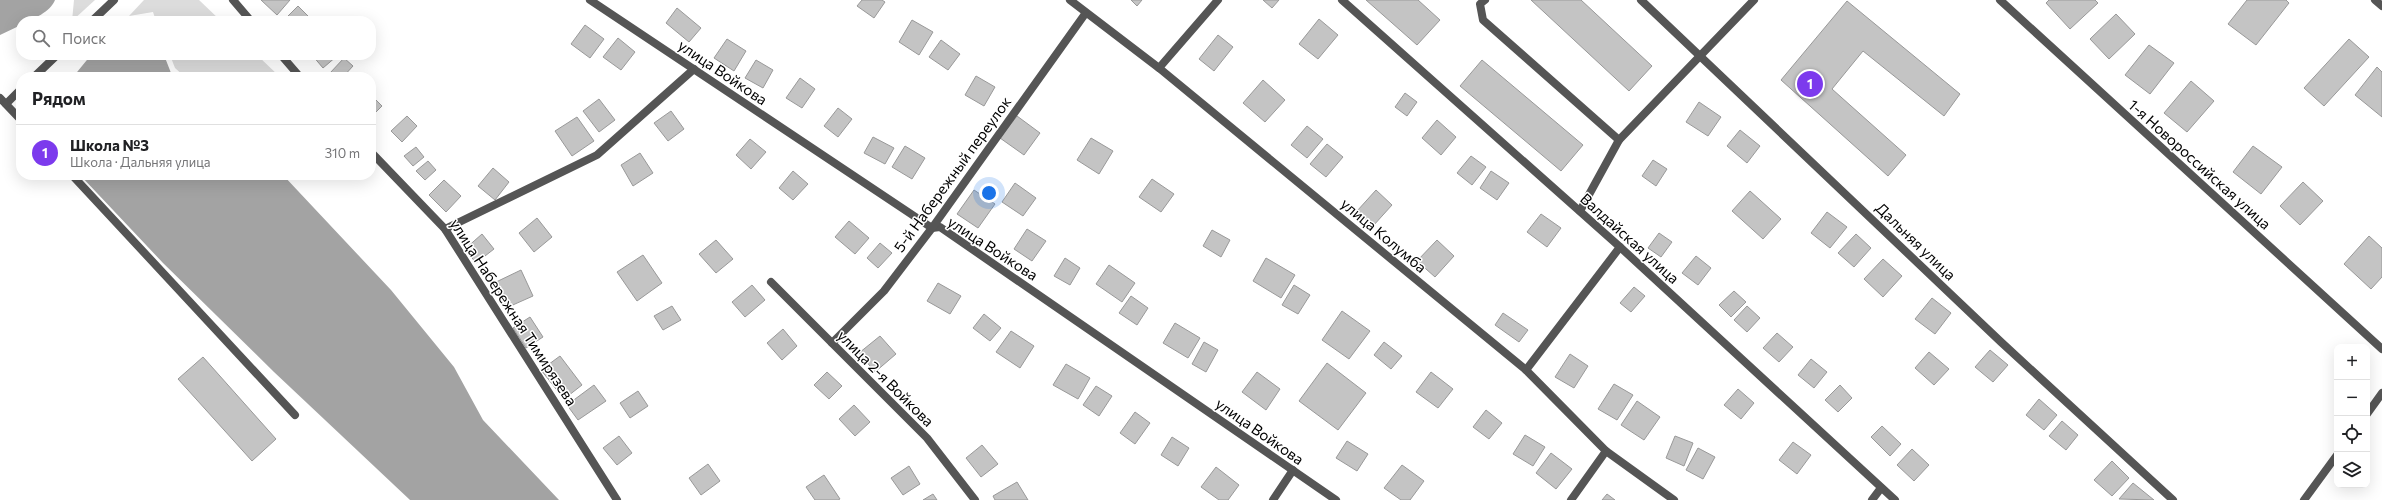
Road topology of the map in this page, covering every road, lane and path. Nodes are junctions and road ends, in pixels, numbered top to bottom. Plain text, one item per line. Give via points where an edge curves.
1 (114, 0) edge
2 (233, 0) edge
3 (590, 0) edge
4 (1070, 0) edge
5 (1218, 0) edge
6 (1342, 0) edge
7 (1485, 0) edge
8 (1641, 0) edge
9 (1754, 0) edge
10 (2000, 0) edge
11 (2375, 0) edge
12 (2382, 6) edge
13 (1085, 14) junction
14 (97, 16) edge
15 (247, 16) edge
16 (1700, 54) junction
17 (52, 60) edge
18 (285, 60) edge
19 (1159, 68) junction
20 (694, 69) junction
21 (39, 72) edge
22 (296, 72) edge
23 (16, 92) edge
24 (3, 101) edge
25 (16, 115) edge
26 (1619, 140) junction
27 (376, 157) edge
28 (77, 180) edge
29 (1580, 211) junction
30 (932, 228) junction
31 (445, 229) junction
32 (1620, 247) junction
33 (771, 282) dead end
34 (832, 343) junction
35 (2382, 349) edge
36 (1526, 370) junction
37 (2382, 393) edge
38 (2370, 410) edge
39 (294, 415) dead end
40 (1606, 450) junction
41 (2334, 459) edge
42 (1293, 470) junction
43 (1881, 488) junction
44 (617, 500) edge
45 (975, 500) edge
46 (1273, 500) edge
47 (1336, 500) edge
48 (1572, 500) edge
49 (1674, 500) edge
50 (1872, 500) edge
51 (1895, 500) edge
52 (2173, 500) edge
53 (2304, 500) edge

1 - 14 street
2 - 15 street
3 - 20 street, улица Войкова
4 - 13 street, улица Колумба
5 - 19 street
6 - 29 street, Валдайская улица
7 - 26 street via 1480,4 1483,20
8 - 16 street, Дальняя улица
9 - 16 street
10 - 35 street, 1-я Новороссийская улица
11 - 12 street
13 - 19 street, улица Колумба
13 - 30 street, 5-й Набережный переулок
16 - 26 street
16 - 52 street, Дальняя улица via 2001,342
17 - 21 street
18 - 22 street
19 - 36 street, улица Колумба
20 - 30 street, улица Войкова
20 - 31 street via 597,155
23 - 24 street
24 - 25 street
26 - 29 street
27 - 31 street, улица Набережная Тимирязева
28 - 39 street
29 - 32 street, Валдайская улица
30 - 34 street, 5-й Набережный переулок via 884,291
30 - 42 street, улица Войкова via 940,227
31 - 44 street, улица Набережная Тимирязева
32 - 36 street
32 - 43 street, Валдайская улица
33 - 34 street, улица 2-я Войкова
34 - 45 street, улица 2-я Войкова via 927,438
36 - 40 street, улица Колумба
37 - 38 street
40 - 48 street
40 - 49 street, улица Колумба
41 - 53 street
42 - 46 street
42 - 47 street, улица Войкова
43 - 50 street
43 - 51 street, Валдайская улица

